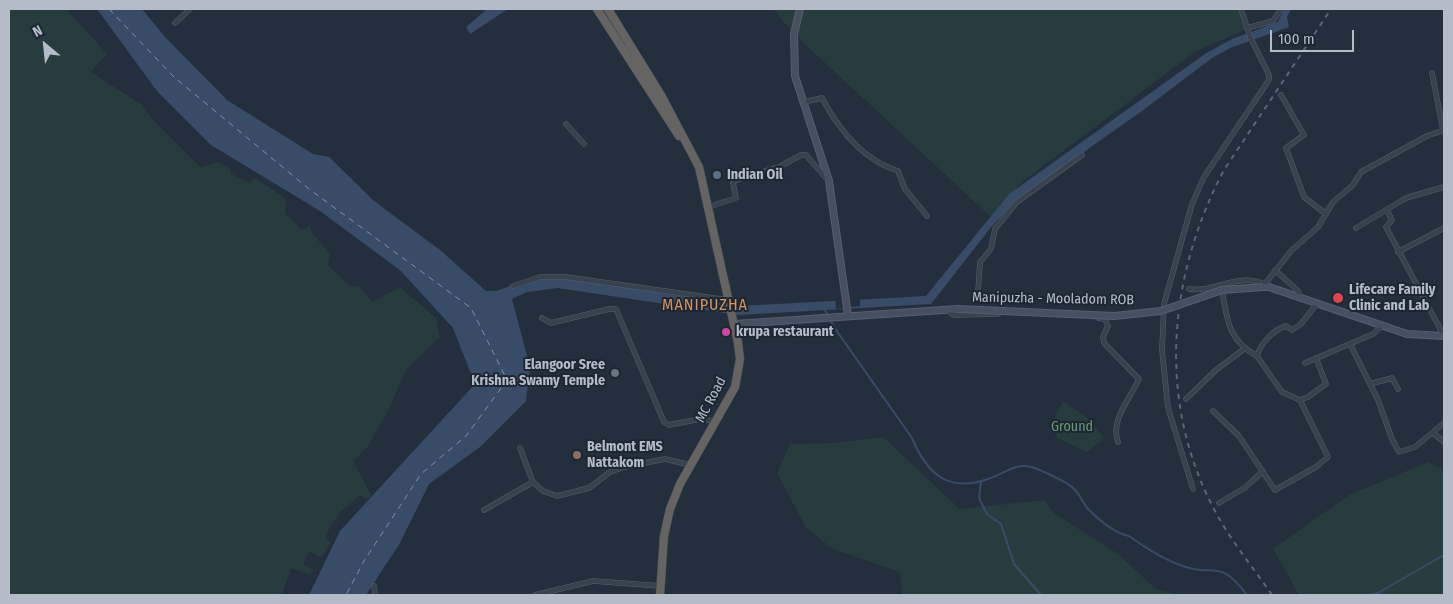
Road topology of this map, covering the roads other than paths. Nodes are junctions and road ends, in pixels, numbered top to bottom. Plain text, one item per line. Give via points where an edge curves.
1 (190, 9) edge
2 (597, 9) edge
3 (608, 9) edge
4 (800, 9) edge
5 (1240, 9) edge
6 (1281, 9) edge
7 (175, 23) dead end
8 (1247, 29) junction
9 (1432, 73) dead end
10 (1281, 95) dead end
11 (804, 102) junction
12 (566, 124) dead end
13 (1444, 130) edge
14 (584, 144) dead end
15 (692, 153) junction
16 (1082, 156) dead end
17 (829, 181) junction
18 (1444, 187) edge
19 (708, 207) junction
20 (1387, 210) junction
21 (1326, 214) junction
22 (928, 216) dead end
23 (1356, 228) dead end
24 (1444, 228) edge
25 (1398, 252) junction
26 (1275, 270) junction
27 (513, 286) dead end
28 (1266, 286) junction
29 (1189, 289) dead end
30 (1222, 290) junction
31 (978, 293) dead end
32 (1300, 299) junction
33 (729, 304) junction
34 (1316, 305) junction
35 (947, 310) junction
36 (848, 315) junction
37 (542, 318) dead end
38 (735, 324) junction
39 (1382, 326) junction
40 (1444, 336) edge
41 (1350, 344) junction
42 (1244, 349) junction
43 (1257, 356) junction
44 (1316, 358) junction
45 (1305, 363) dead end
46 (1370, 384) junction
47 (1398, 389) dead end
48 (1186, 399) dead end
49 (1300, 400) junction
50 (1213, 411) dead end
51 (715, 422) junction
52 (1444, 423) edge
53 (1433, 433) junction
54 (1118, 442) dead end
55 (1444, 442) edge
56 (520, 448) dead end
57 (690, 465) junction
58 (1263, 471) junction
59 (533, 482) junction
60 (1193, 489) dead end
61 (1219, 503) dead end
62 (484, 510) dead end
63 (374, 586) dead end
64 (661, 586) junction
65 (375, 595) edge
66 (535, 595) edge
67 (660, 595) edge

1 - 7 street
2 - 15 highway, MC Road
3 - 15 highway, MC Road
4 - 11 main road via 793,54 795,76
5 - 8 street
6 - 8 street via 1273,21
8 - 60 street via 1269,80 1204,177 1192,204 1164,304 1162,350 1168,408
9 - 13 street
10 - 21 street via 1304,135 1286,148 1303,195
11 - 17 main road
11 - 22 street via 822,98 847,135 872,160 898,171 905,189
12 - 14 street
13 - 21 street via 1361,172
15 - 19 highway, MC Road via 702,176
16 - 31 street via 1017,202 995,230 990,249 980,262
17 - 19 street via 803,154 779,167 736,180 733,183 736,198
17 - 36 main road
18 - 20 street via 1412,196
19 - 33 highway, MC Road
20 - 23 street
20 - 25 street via 1392,220 1386,227
21 - 26 street via 1315,231
24 - 25 street
25 - 40 street
26 - 28 street
26 - 32 street via 1298,291
27 - 33 street via 540,277 566,277
28 - 29 street via 1254,281 1236,280 1205,290
28 - 30 main road, Manipuzha - Mooladom ROB, bridge
28 - 32 main road
30 - 35 main road, Manipuzha - Mooladom ROB, bridge via 1161,311 1114,316
30 - 42 street via 1228,322
32 - 34 main road
33 - 38 highway, MC Road
34 - 39 main road
34 - 43 street via 1300,326 1292,330 1286,326 1279,328 1259,348
35 - 36 main road, Manipuzha - Mooladom ROB
35 - 54 street via 953,315 1105,319 1108,329 1103,341 1139,379 1116,425
36 - 38 main road, Manipuzha - Mooladom ROB
37 - 51 street via 551,323 616,309 664,422 669,425 700,419
38 - 51 highway, MC Road via 738,373 732,394
39 - 40 main road via 1407,334
39 - 41 street via 1373,334
41 - 44 street
41 - 46 street
42 - 43 street
42 - 48 street
43 - 49 street via 1282,392
44 - 45 street
44 - 49 street via 1326,384
46 - 47 street via 1392,378
46 - 53 street via 1399,452 1415,448
49 - 58 street via 1328,457 1274,490
50 - 58 street via 1239,436
51 - 57 highway, MC Road
52 - 53 street
53 - 55 street
56 - 59 street
57 - 59 street via 665,459 624,467 610,472 589,488 557,496 543,491
57 - 64 highway, MC Road via 674,497 665,527
58 - 61 street via 1246,487
59 - 62 street
63 - 65 street
64 - 66 street via 599,581
64 - 67 highway, MC Road

